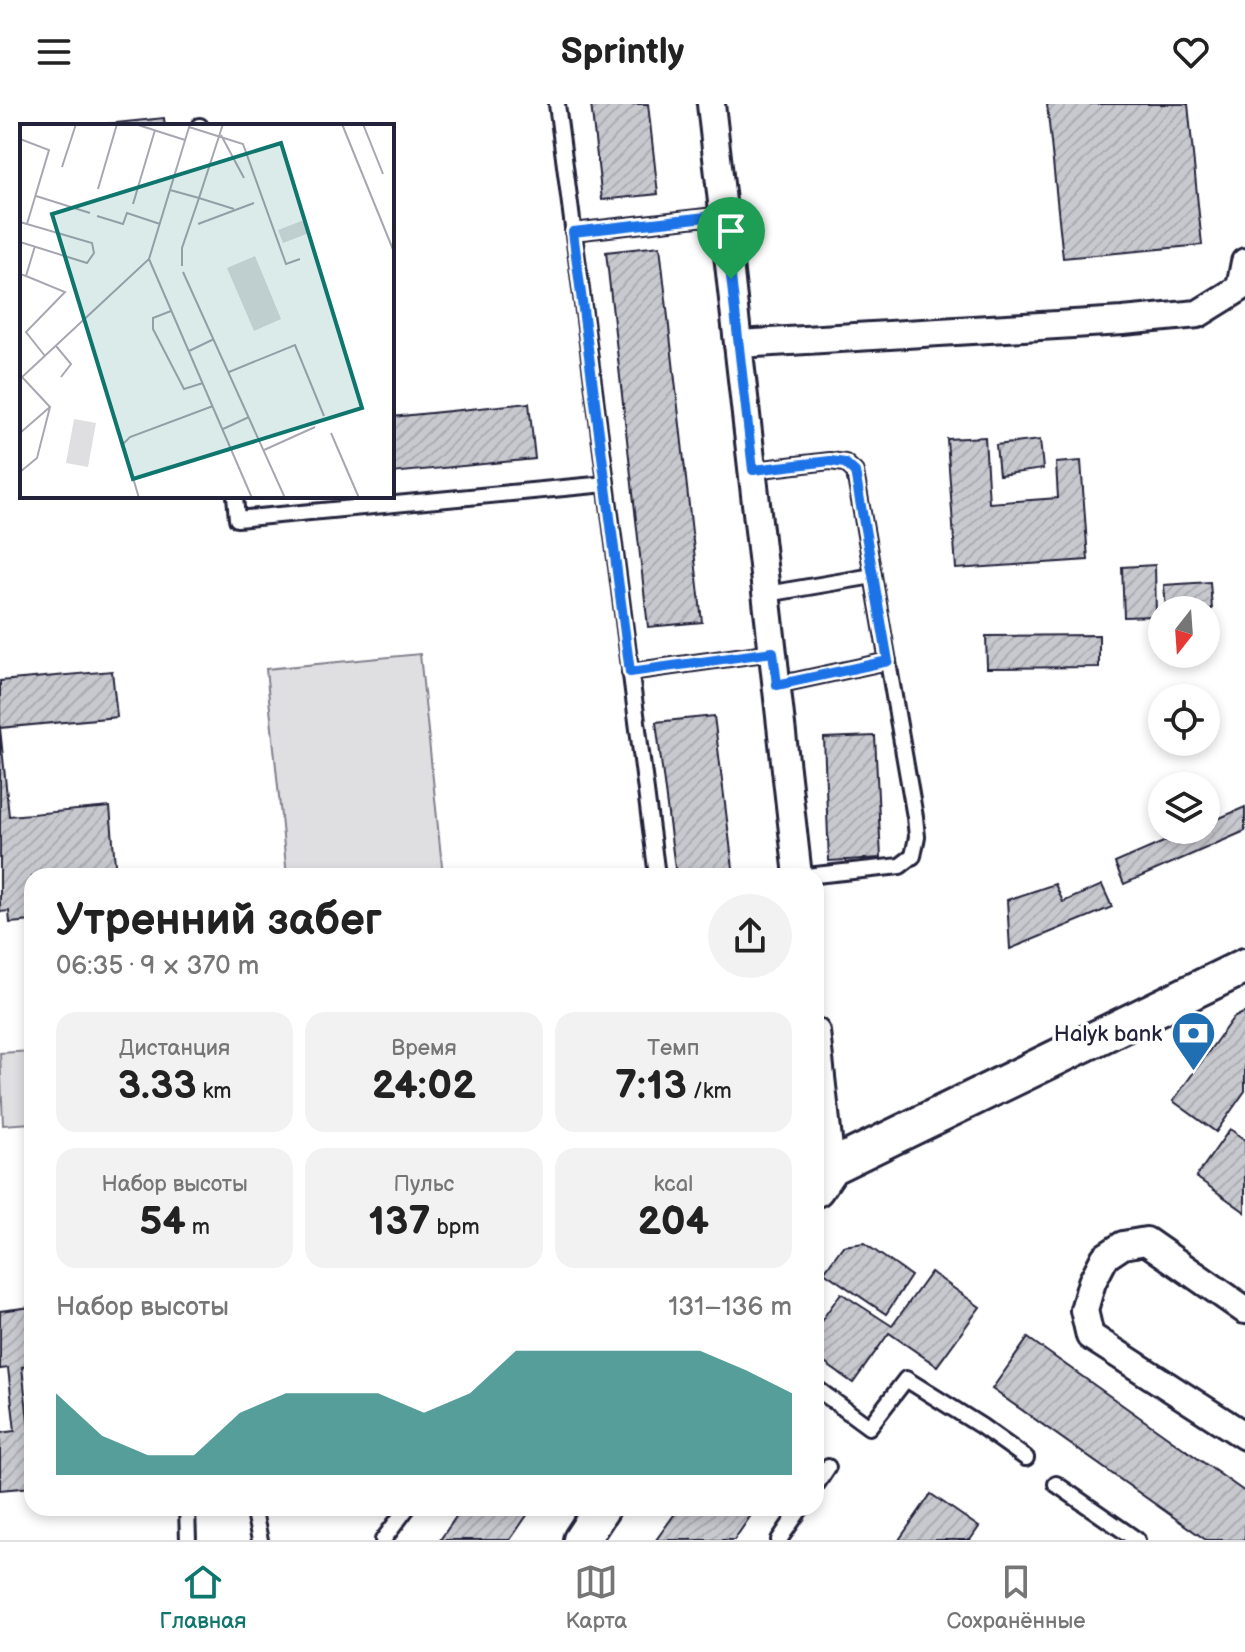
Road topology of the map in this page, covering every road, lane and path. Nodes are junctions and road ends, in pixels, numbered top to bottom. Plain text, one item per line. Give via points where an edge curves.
1 (557, 104) edge
2 (711, 104) edge
3 (724, 215) junction
4 (573, 232) junction
5 (1245, 262) edge
6 (738, 344) junction
7 (753, 470) junction
8 (606, 484) junction
9 (235, 498) edge
10 (873, 576) junction
11 (767, 594) junction
12 (773, 652) junction
13 (888, 661) junction
14 (630, 672) junction
15 (777, 685) junction
16 (656, 868) edge
17 (797, 868) edge
18 (824, 874) edge
19 (1245, 966) edge
20 (824, 1178) edge
21 (1245, 1310) edge
22 (824, 1394) edge
23 (1245, 1436) edge
24 (1026, 1458) dead end
25 (828, 1467) dead end
26 (824, 1473) edge
27 (1056, 1484) dead end
28 (187, 1516) edge
29 (255, 1516) edge
30 (401, 1516) edge
31 (597, 1516) edge
32 (796, 1516) edge
33 (188, 1540) edge
34 (260, 1540) edge
35 (383, 1540) edge
36 (581, 1540) edge
37 (779, 1540) edge
38 (1137, 1540) edge

1 - 4 lane
2 - 3 street
3 - 4 lane
3 - 6 street
4 - 8 lane
5 - 6 street via 1240,288 1198,314
6 - 7 street
7 - 10 lane via 845,463 855,472
7 - 11 street
8 - 9 lane via 237,519
8 - 14 lane
10 - 11 lane
10 - 13 lane
11 - 12 street
12 - 14 lane
12 - 15 street
13 - 15 lane
13 - 18 lane via 915,817 913,856 900,866
14 - 16 lane
15 - 17 street
19 - 20 street
21 - 23 street via 1146,1241 1123,1245 1105,1257 1084,1310 1090,1336
22 - 24 lane via 869,1427 906,1379
25 - 26 lane
27 - 38 lane
28 - 33 lane
29 - 34 lane
30 - 35 lane
31 - 36 street
32 - 37 lane

